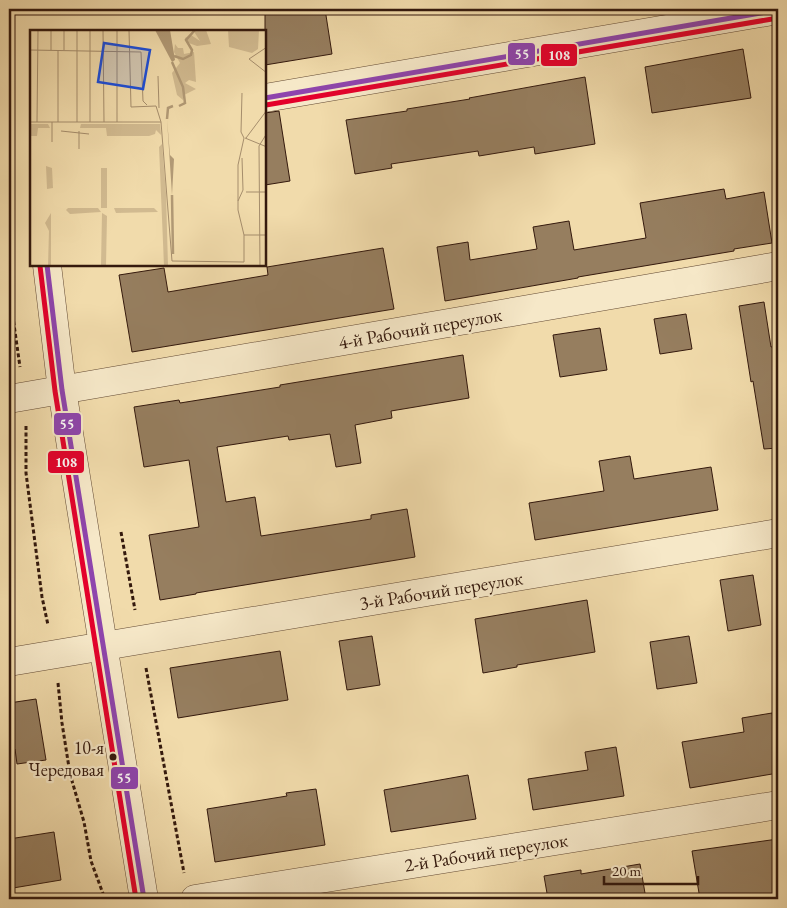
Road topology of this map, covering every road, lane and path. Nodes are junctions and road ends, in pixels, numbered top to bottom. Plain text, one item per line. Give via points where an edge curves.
1 (778, 10) edge
2 (266, 98) edge
3 (47, 266) edge
4 (778, 266) edge
5 (9, 289) edge
6 (62, 390) junction
7 (17, 398) edge
8 (121, 532) dead end
9 (778, 534) edge
10 (141, 640) junction
11 (104, 646) junction
12 (55, 654) junction
13 (9, 662) edge
14 (778, 805) edge
15 (190, 890) edge
16 (105, 899) edge
17 (144, 899) edge

1 - 2 street
3 - 6 street
4 - 6 street, 4-й Рабочий переулок
5 - 7 path
6 - 7 street, 4-й Рабочий переулок
6 - 11 street
7 - 12 path via 42,597
8 - 10 path
9 - 10 street, 3-й Рабочий переулок
10 - 11 street, 3-й Рабочий переулок
10 - 15 path
11 - 12 street, 3-й Рабочий переулок
11 - 17 street
12 - 13 street, 3-й Рабочий переулок
12 - 16 path via 70,774 91,861
14 - 15 street, 2-й Рабочий переулок

